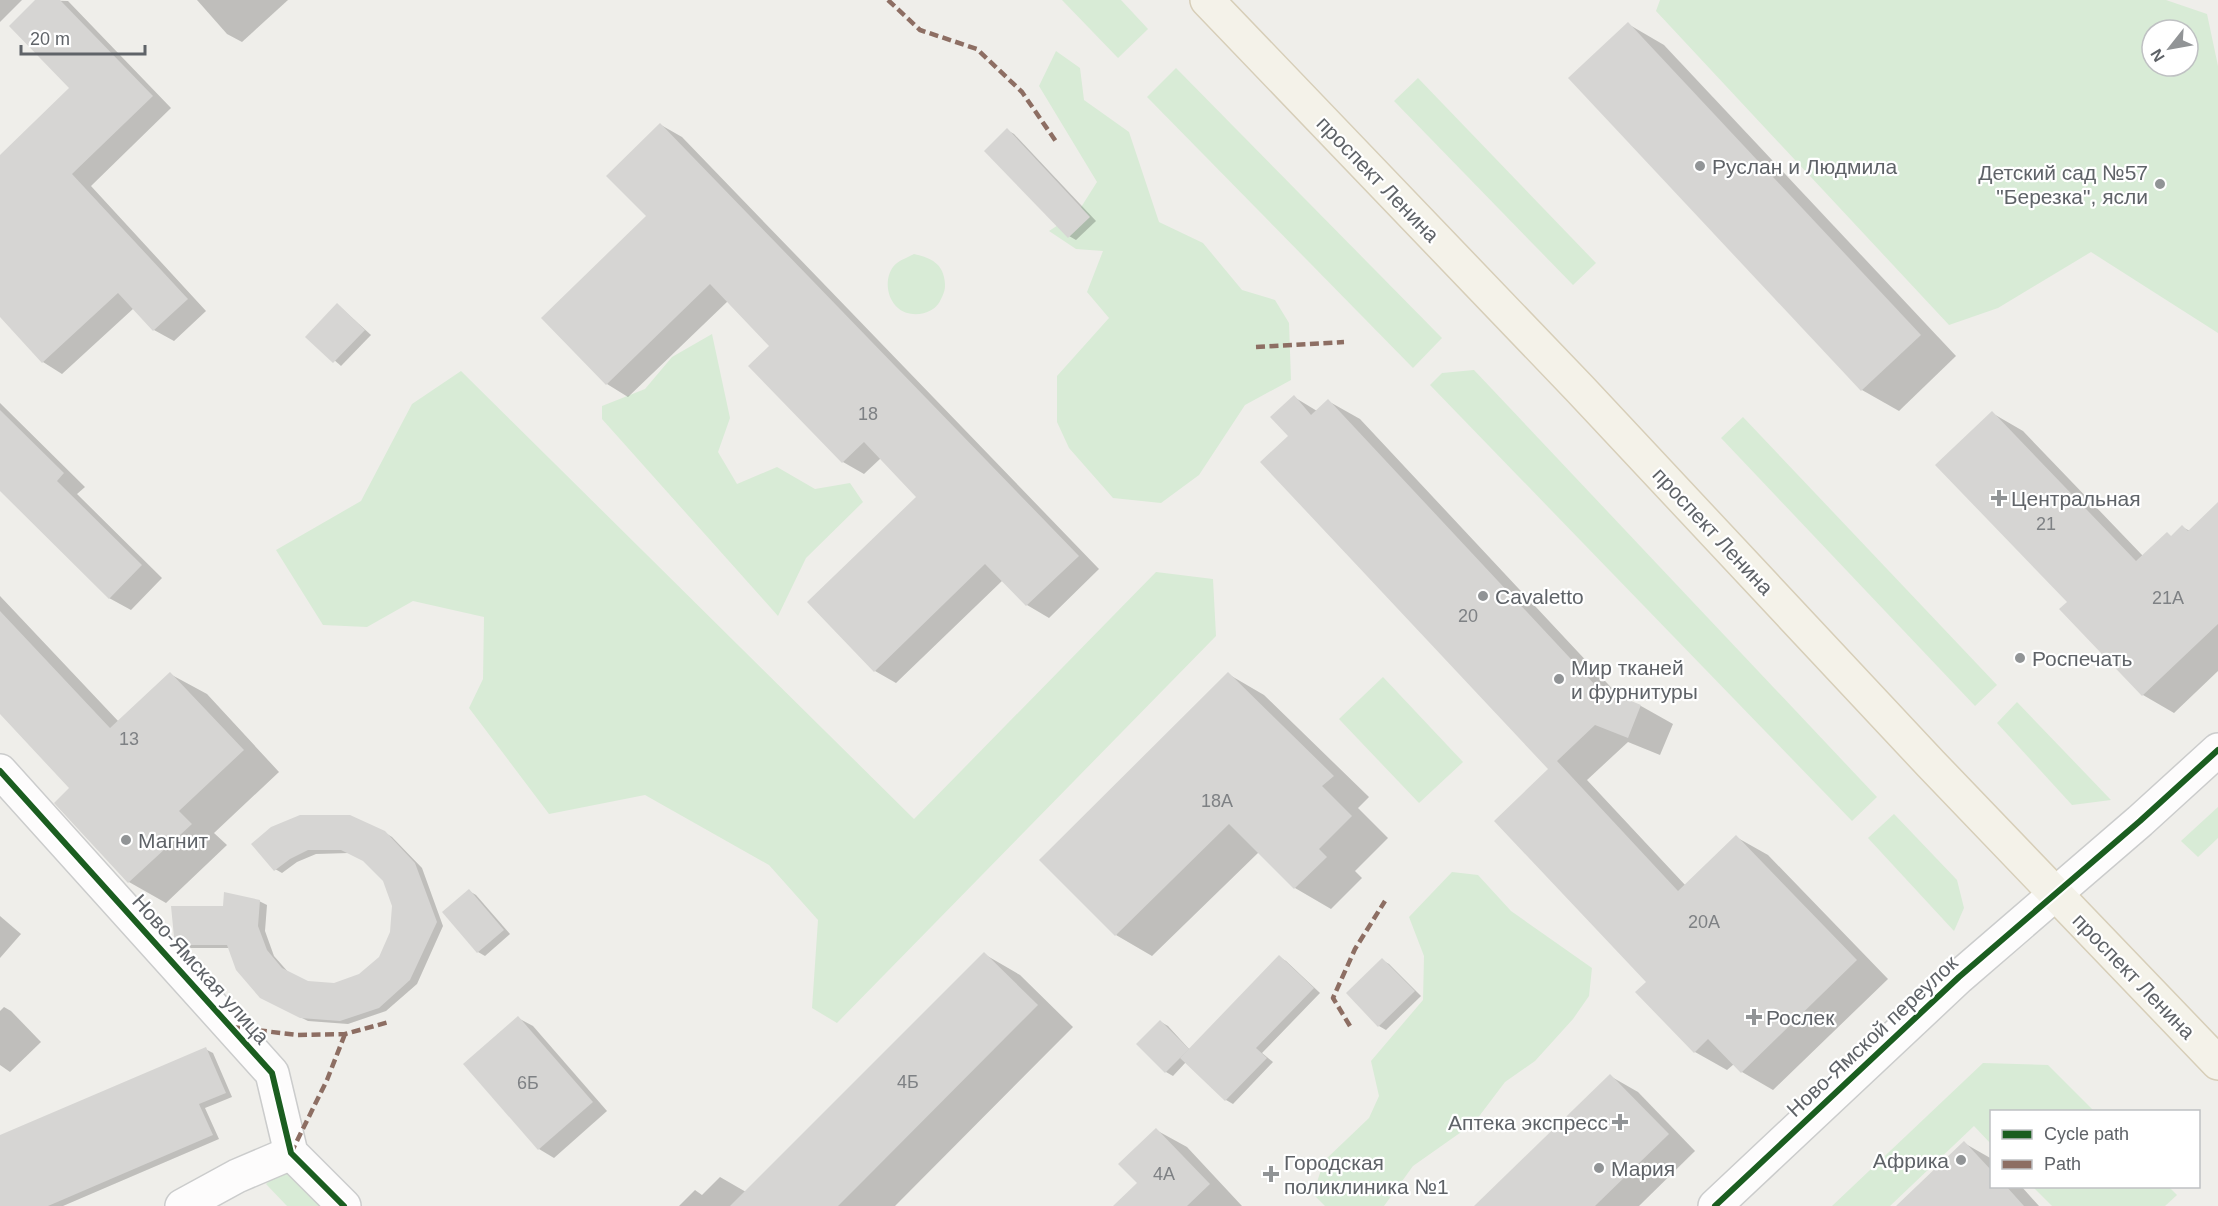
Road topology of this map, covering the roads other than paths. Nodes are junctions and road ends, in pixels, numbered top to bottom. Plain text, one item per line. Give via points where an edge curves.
1 (1207, 0) edge
2 (2218, 750) edge
3 (0, 771) edge
4 (2055, 893) junction
5 (2218, 1063) edge
6 (291, 1154) junction
7 (182, 1206) edge
8 (344, 1206) edge
9 (1715, 1206) edge

1 - 4 main road, проспект Ленина
2 - 4 street, Ново-Ямской переулок
3 - 6 street, Ново-Ямская улица via 272,1073
4 - 5 main road, проспект Ленина
4 - 9 street, Ново-Ямской переулок via 1959,977
6 - 7 street via 237,1176
6 - 8 street

